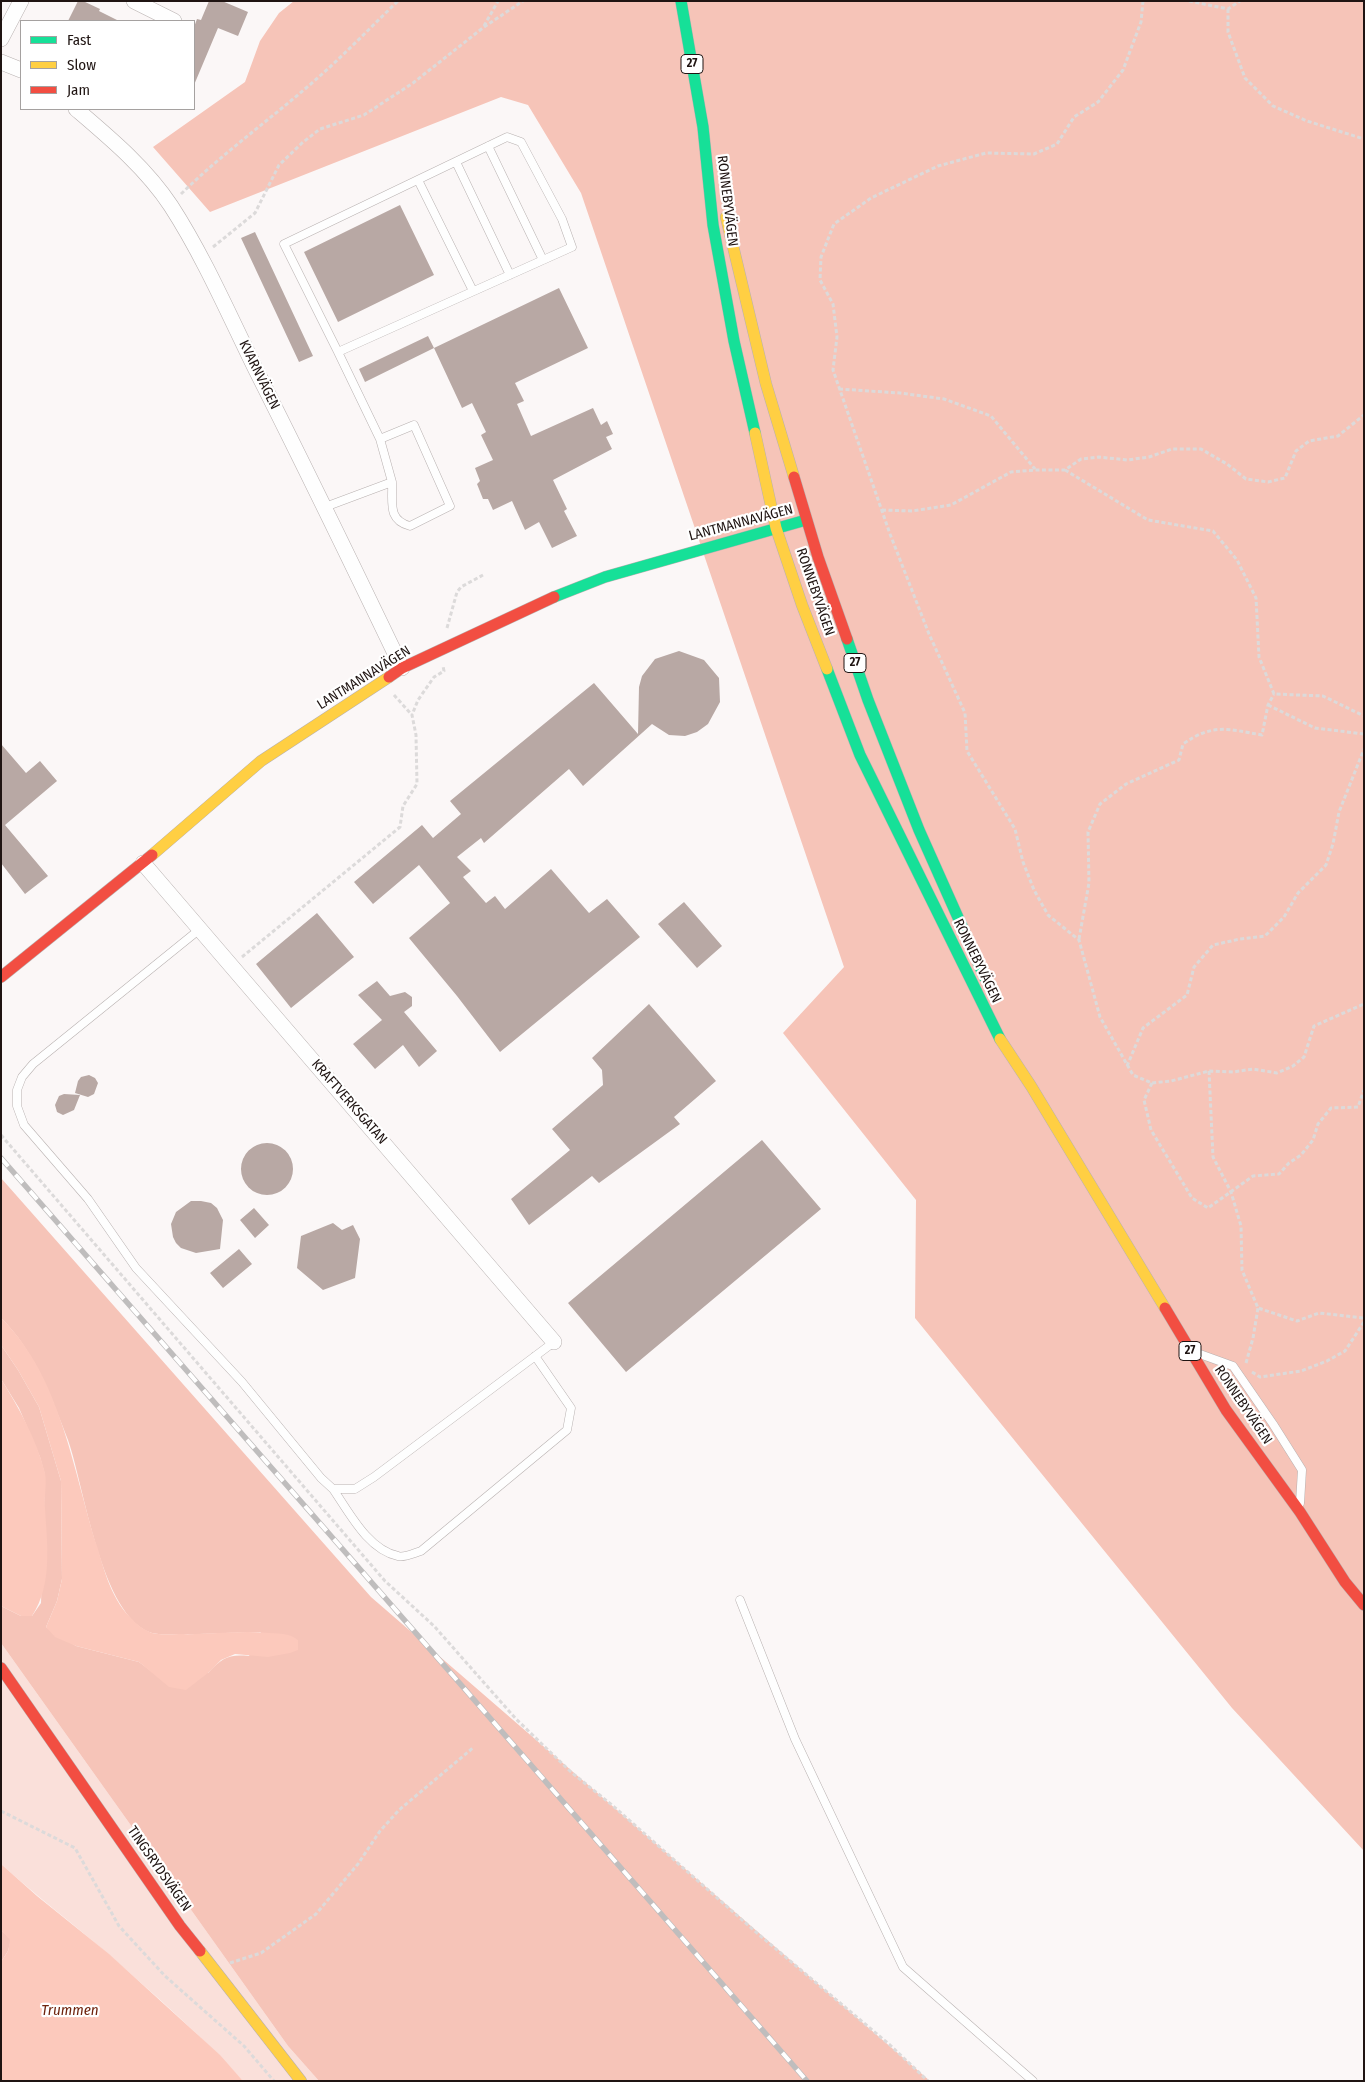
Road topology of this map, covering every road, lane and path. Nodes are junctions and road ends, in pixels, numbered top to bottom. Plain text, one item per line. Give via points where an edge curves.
1 (21, 1) edge
2 (134, 1) edge
3 (398, 1) edge
4 (498, 1) edge
5 (523, 1) edge
6 (681, 1) edge
7 (1142, 1) edge
8 (1189, 1) edge
9 (1240, 1) edge
10 (1228, 9) junction
11 (172, 20) edge
12 (484, 27) junction
13 (1, 38) edge
14 (1, 62) edge
15 (20, 70) edge
16 (77, 110) edge
17 (703, 127) junction
18 (1364, 139) edge
19 (488, 146) junction
20 (456, 162) junction
21 (418, 180) junction
22 (170, 205) junction
23 (200, 256) junction
24 (543, 260) junction
25 (510, 275) junction
26 (474, 291) junction
27 (338, 352) junction
28 (839, 389) junction
29 (1364, 416) edge
30 (380, 439) junction
31 (1036, 470) junction
32 (1066, 470) junction
33 (392, 482) junction
34 (325, 508) junction
35 (882, 510) junction
36 (806, 520) junction
37 (776, 528) junction
38 (483, 575) dead end
39 (442, 649) junction
40 (402, 668) junction
41 (386, 680) junction
42 (1274, 694) junction
43 (1268, 705) junction
44 (412, 715) junction
45 (1364, 716) edge
46 (1364, 734) edge
47 (1364, 749) edge
48 (143, 863) junction
49 (200, 929) junction
50 (1079, 940) junction
51 (232, 966) junction
52 (1, 977) edge
53 (991, 993) dead end
54 (1364, 1004) edge
55 (1017, 1044) dead end
56 (1127, 1067) junction
57 (1209, 1071) junction
58 (1152, 1083) junction
59 (1031, 1086) junction
60 (1364, 1090) edge
61 (1, 1136) edge
62 (1231, 1192) junction
63 (1258, 1308) junction
64 (1364, 1318) edge
65 (1364, 1322) edge
66 (554, 1342) joint
67 (1190, 1350) junction
68 (535, 1356) junction
69 (333, 1489) junction
70 (1300, 1512) junction
71 (740, 1600) dead end
72 (1364, 1605) edge
73 (1, 1668) edge
74 (474, 1746) dead end
75 (1, 1811) edge
76 (213, 1968) junction
77 (274, 2081) edge
78 (301, 2081) edge
79 (928, 2081) edge
80 (1033, 2081) edge

1 - 13 street
2 - 11 street
3 - 22 path via 322,74 212,165
4 - 12 path
5 - 12 path
6 - 17 main road, RONNEBYVÄGEN / 27
7 - 28 path via 1141,22 1123,70 1098,102 1074,117 1057,144 1034,154 986,153 938,166 872,198 834,224 821,256 820,280 833,304 837,337 833,370
8 - 10 path
9 - 10 path
10 - 18 path via 1228,32 1244,78 1273,106 1307,121
12 - 23 path via 413,83 364,115 320,129 302,142 279,165 256,213
14 - 15 street
16 - 22 street, KVARNVÄGEN via 115,142
17 - 36 main road, RONNEBYVÄGEN / 27 via 766,384
17 - 37 main road, RONNEBYVÄGEN / 27 via 714,225 734,341
19 - 20 lane
19 - 24 lane
19 - 24 lane via 507,137 521,142 562,219 572,247
20 - 21 lane
20 - 25 lane
21 - 26 lane
21 - 27 lane via 284,244
22 - 23 street, KVARNVÄGEN
23 - 34 street, KVARNVÄGEN
24 - 25 lane
25 - 26 lane
26 - 27 lane
27 - 30 lane
28 - 31 path via 944,399 991,416
28 - 35 path
29 - 32 path via 1338,436 1309,441 1296,451 1285,478 1268,482 1246,479 1201,449 1172,449 1127,460 1081,459
30 - 33 lane
30 - 33 lane via 414,425 450,506 410,526 400,523 393,515
31 - 32 path
31 - 35 path via 1011,472 951,505 912,511
32 - 42 path via 1148,520 1213,531 1237,560 1256,598 1259,657
33 - 34 lane
34 - 40 street, KVARNVÄGEN
35 - 50 path via 929,634 965,713 967,751 1015,829 1023,862 1048,915
36 - 37 main road, LANTMANNAVÄGEN
36 - 53 main road, RONNEBYVÄGEN / 27 via 868,700 919,830
37 - 39 main road, LANTMANNAVÄGEN via 605,577 546,600
37 - 59 main road, RONNEBYVÄGEN / 27 via 860,755 974,990 1005,1048
38 - 39 path via 457,592
39 - 40 main road, LANTMANNAVÄGEN
39 - 44 path via 444,671 434,677
40 - 41 main road, LANTMANNAVÄGEN
41 - 44 path via 396,699
41 - 48 main road, LANTMANNAVÄGEN via 261,762
42 - 43 path
42 - 45 path via 1323,696
43 - 46 path via 1315,728
43 - 50 path via 1262,735 1223,728 1198,733 1183,744 1180,760 1126,784 1100,804 1088,832 1088,883
44 - 51 path via 416,735 417,784 403,806 400,826
47 - 56 path via 1339,812 1326,865 1298,893 1266,936 1213,945 1194,967 1187,995 1143,1028
48 - 49 street, KRAFTVERKSGATAN
48 - 52 main road, LANTMANNAVÄGEN
49 - 51 street, KRAFTVERKSGATAN
49 - 69 lane via 33,1064 22,1077 17,1090 17,1106 24,1125 88,1199 136,1268 242,1382
50 - 56 path via 1100,1017
51 - 66 street, KRAFTVERKSGATAN
54 - 57 path via 1314,1026 1304,1056 1293,1066 1277,1073 1253,1069
55 - 59 main road, RONNEBYVÄGEN / 27
56 - 58 path via 1133,1075
57 - 58 path
57 - 62 path via 1213,1157
58 - 62 path via 1144,1100 1151,1130 1192,1198 1208,1208
59 - 67 main road, RONNEBYVÄGEN / 27
60 - 62 path via 1358,1108 1331,1108 1318,1124 1313,1140 1279,1174 1253,1176
61 - 79 path via 385,1581 434,1626 516,1719 571,1772
62 - 63 path via 1241,1226 1242,1270
63 - 64 path via 1297,1321 1319,1313
63 - 65 path via 1245,1361 1260,1377 1301,1370 1345,1351
66 - 68 lane
67 - 70 main road, RONNEBYVÄGEN / 27 via 1226,1410
67 - 70 lane via 1233,1366 1273,1424 1302,1470
68 - 69 lane via 374,1477 355,1488
68 - 69 lane via 571,1408 567,1430 421,1551 399,1557 381,1549 361,1529
70 - 72 main road, RONNEBYVÄGEN / 27 via 1345,1582
71 - 80 lane via 795,1739 903,1967
73 - 76 main road, TINGSRYDSVÄGEN via 180,1926
74 - 76 path via 399,1810 316,1914 261,1953
75 - 77 path via 75,1848 120,1926 165,1976 244,2046
76 - 78 main road, TINGSRYDSVÄGEN

